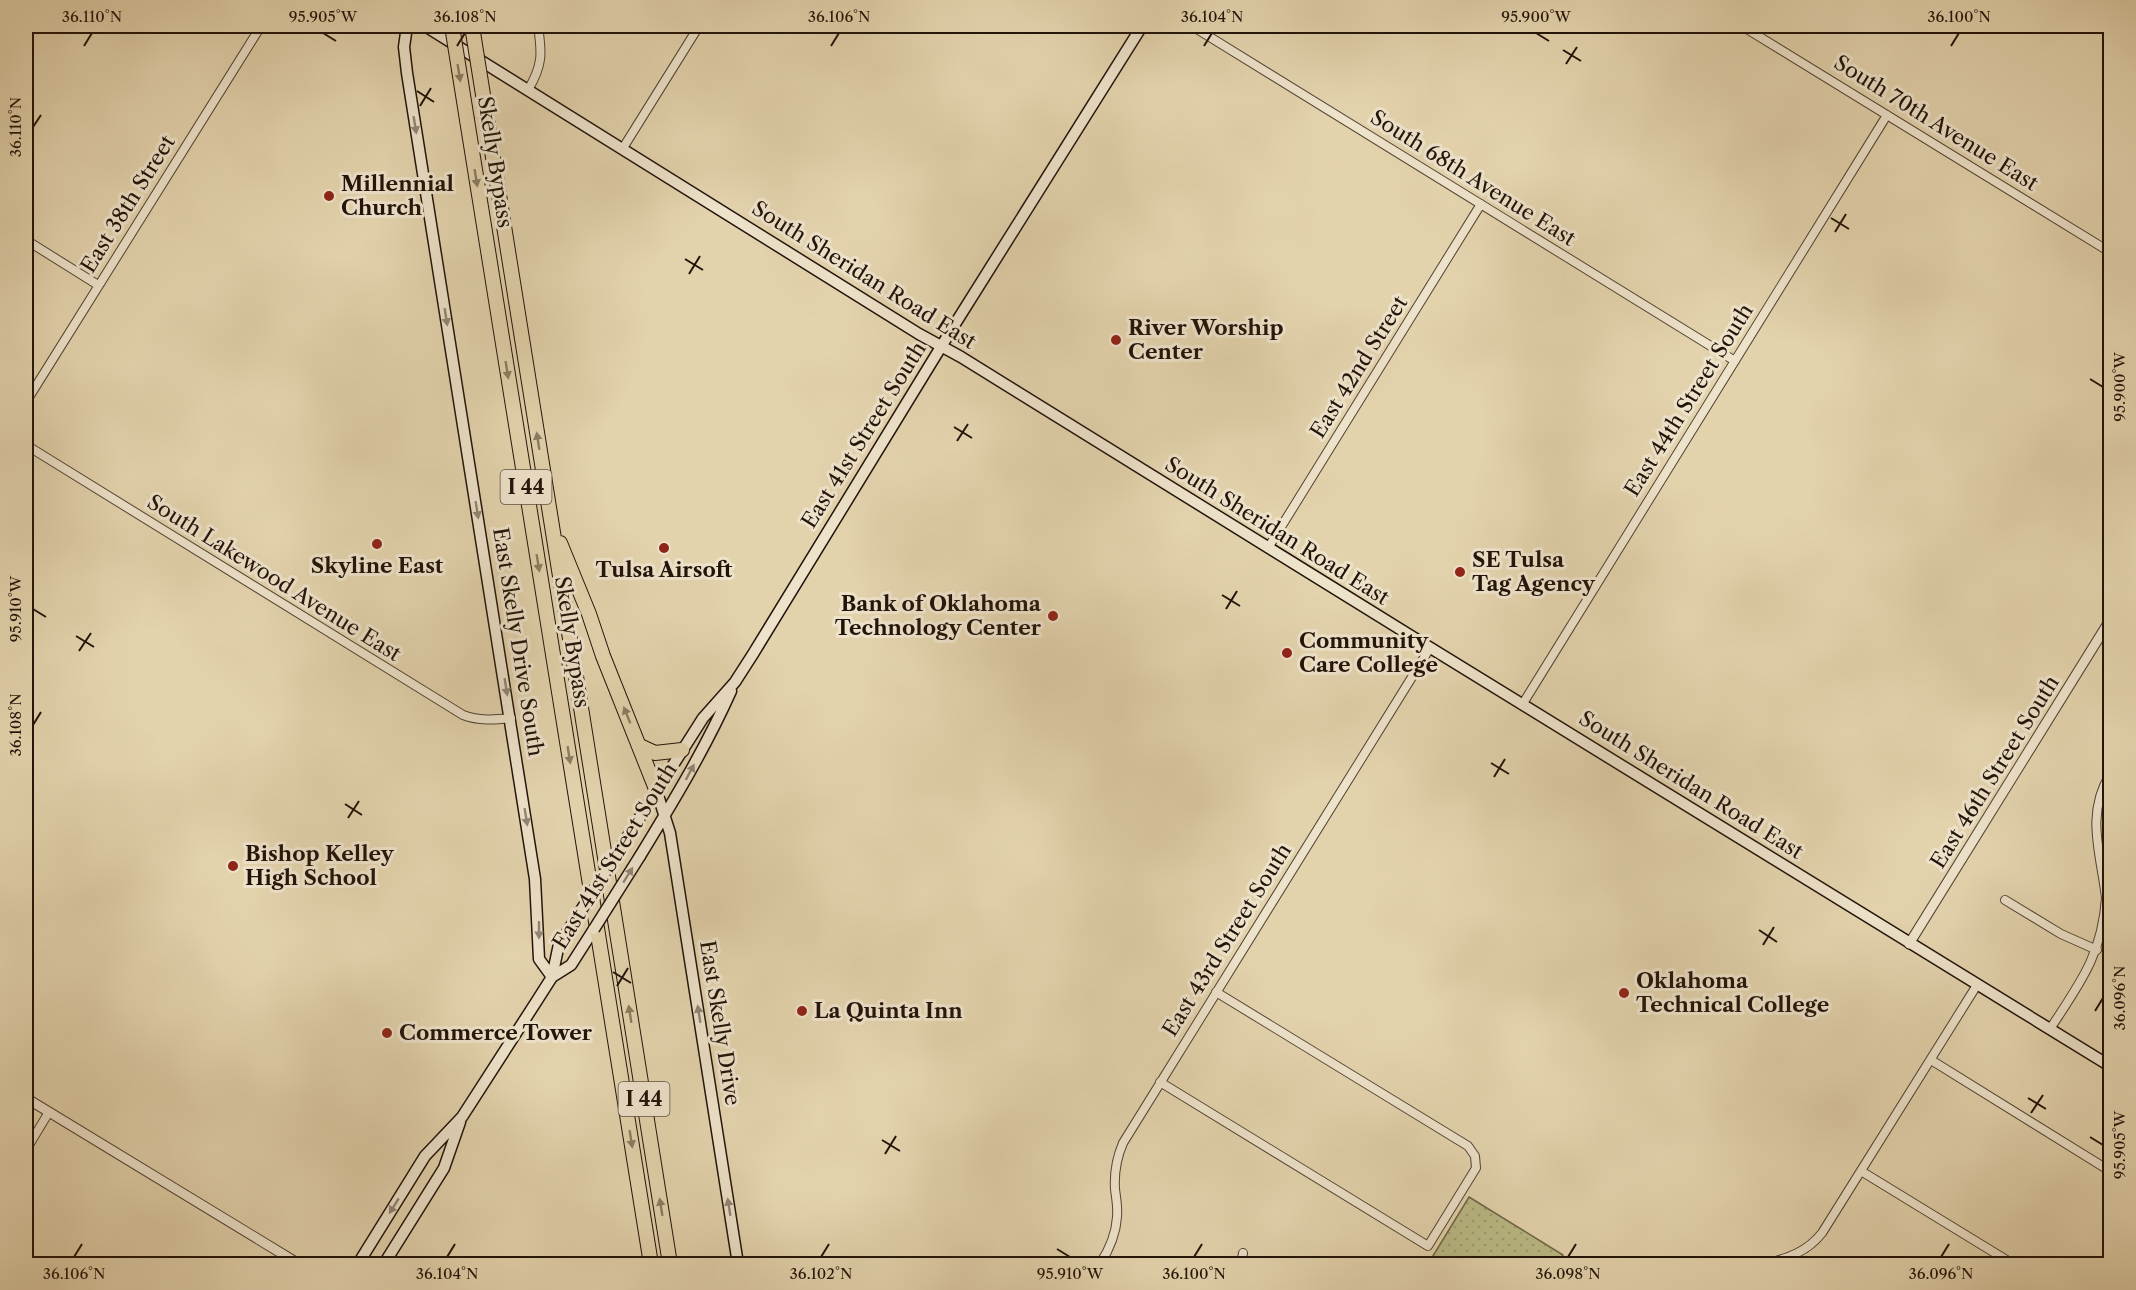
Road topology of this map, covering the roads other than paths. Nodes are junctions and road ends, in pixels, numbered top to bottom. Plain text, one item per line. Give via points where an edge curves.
1 (261, 26) edge
2 (407, 26) edge
3 (425, 26) edge
4 (452, 26) edge
5 (472, 26) edge
6 (538, 26) edge
7 (699, 26) edge
8 (1142, 26) edge
9 (1192, 26) edge
10 (1742, 26) edge
11 (528, 90) junction
12 (1887, 114) junction
13 (622, 148) junction
14 (1481, 204) junction
15 (26, 240) edge
16 (2110, 252) edge
17 (98, 285) junction
18 (942, 346) junction
19 (1735, 361) junction
20 (26, 402) edge
21 (26, 445) edge
22 (551, 519) junction
23 (1268, 548) junction
24 (2110, 620) edge
25 (1430, 648) junction
26 (735, 681) junction
27 (1522, 705) junction
28 (511, 718) junction
29 (640, 746) junction
30 (682, 750) junction
31 (2110, 774) edge
32 (656, 789) junction
33 (664, 817) junction
34 (2108, 898) edge
35 (2005, 900) dead end
36 (1909, 944) junction
37 (2097, 950) junction
38 (552, 977) junction
39 (1977, 985) junction
40 (1216, 992) junction
41 (2050, 1029) junction
42 (1931, 1060) junction
43 (2110, 1066) edge
44 (1160, 1082) junction
45 (26, 1098) edge
46 (49, 1112) junction
47 (462, 1117) junction
48 (26, 1150) edge
49 (1861, 1171) junction
50 (2110, 1171) edge
51 (1243, 1253) dead end
52 (1792, 1261) edge
53 (299, 1264) edge
54 (358, 1264) edge
55 (384, 1264) edge
56 (651, 1264) edge
57 (670, 1264) edge
58 (738, 1264) edge
59 (1100, 1264) edge
60 (1241, 1264) edge
61 (1765, 1264) edge
62 (2013, 1264) edge

1 - 17 street, East 38th Street
2 -> 28 main road, East Skelly Drive South via 407,73
3 - 11 main road, South Sheridan Road East
4 -> 56 highway, Skelly Bypass / I 44, bridge
22 -> 5 highway, Skelly Bypass / I 44, bridge
6 - 11 street via 542,61
7 - 13 street
8 - 18 main road, East 41st Street South
9 - 14 street, South 68th Avenue East
10 - 12 street, South 70th Avenue East
11 - 13 main road, South Sheridan Road East
12 - 16 street, South 70th Avenue East
12 - 19 street, East 44th Street South
13 - 18 main road, South Sheridan Road East
14 - 19 street, South 68th Avenue East
14 - 23 street, East 42nd Street
15 - 17 street
17 - 20 street, East 38th Street
18 - 23 main road, South Sheridan Road East
18 - 26 main road, East 41st Street South
19 - 27 street, East 44th Street South
21 - 28 street, South Lakewood Avenue East via 463,715 472,719
29 -> 22 highway
57 -> 22 highway, Skelly Bypass / I 44
23 - 25 main road, South Sheridan Road East
24 - 36 street, East 46th Street South
25 - 27 main road, South Sheridan Road East
25 - 40 street, East 43rd Street South
26 - 30 main road, East 41st Street South
33 -> 26 main road, East 41st Street South via 715,726
27 - 36 main road, South Sheridan Road East
28 -> 38 main road, East Skelly Drive South via 536,879 539,959
29 - 30 highway via 655,753
29 - 32 highway
30 - 32 main road, East 41st Street South
31 - 34 street via 2098,803 2096,828
32 - 33 main road, East Skelly Drive
32 - 38 main road, East 41st Street South, bridge via 559,944
38 -> 33 main road, East 41st Street South, bridge via 571,965
58 -> 33 main road, East Skelly Drive via 670,833
34 - 37 street
35 - 37 street via 2061,934
36 - 39 main road, South Sheridan Road East
37 - 41 street
38 - 47 main road, East 41st Street South
39 - 41 main road, South Sheridan Road East
39 - 42 street
40 - 44 street, East 43rd Street South
40 - 44 street via 1468,1146 1475,1156 1476,1168 1428,1246
41 - 43 main road, South Sheridan Road East
42 - 49 street
42 - 50 street
44 - 59 street, East 43rd Street South via 1119,1153 1115,1178 1116,1229
45 - 46 street
46 - 48 street
46 - 53 street
47 -> 54 main road, East 41st Street South via 425,1156
47 - 55 main road, East 41st Street South via 444,1168
49 - 52 street via 1822,1233
49 - 62 street
51 - 60 street
52 - 61 street

